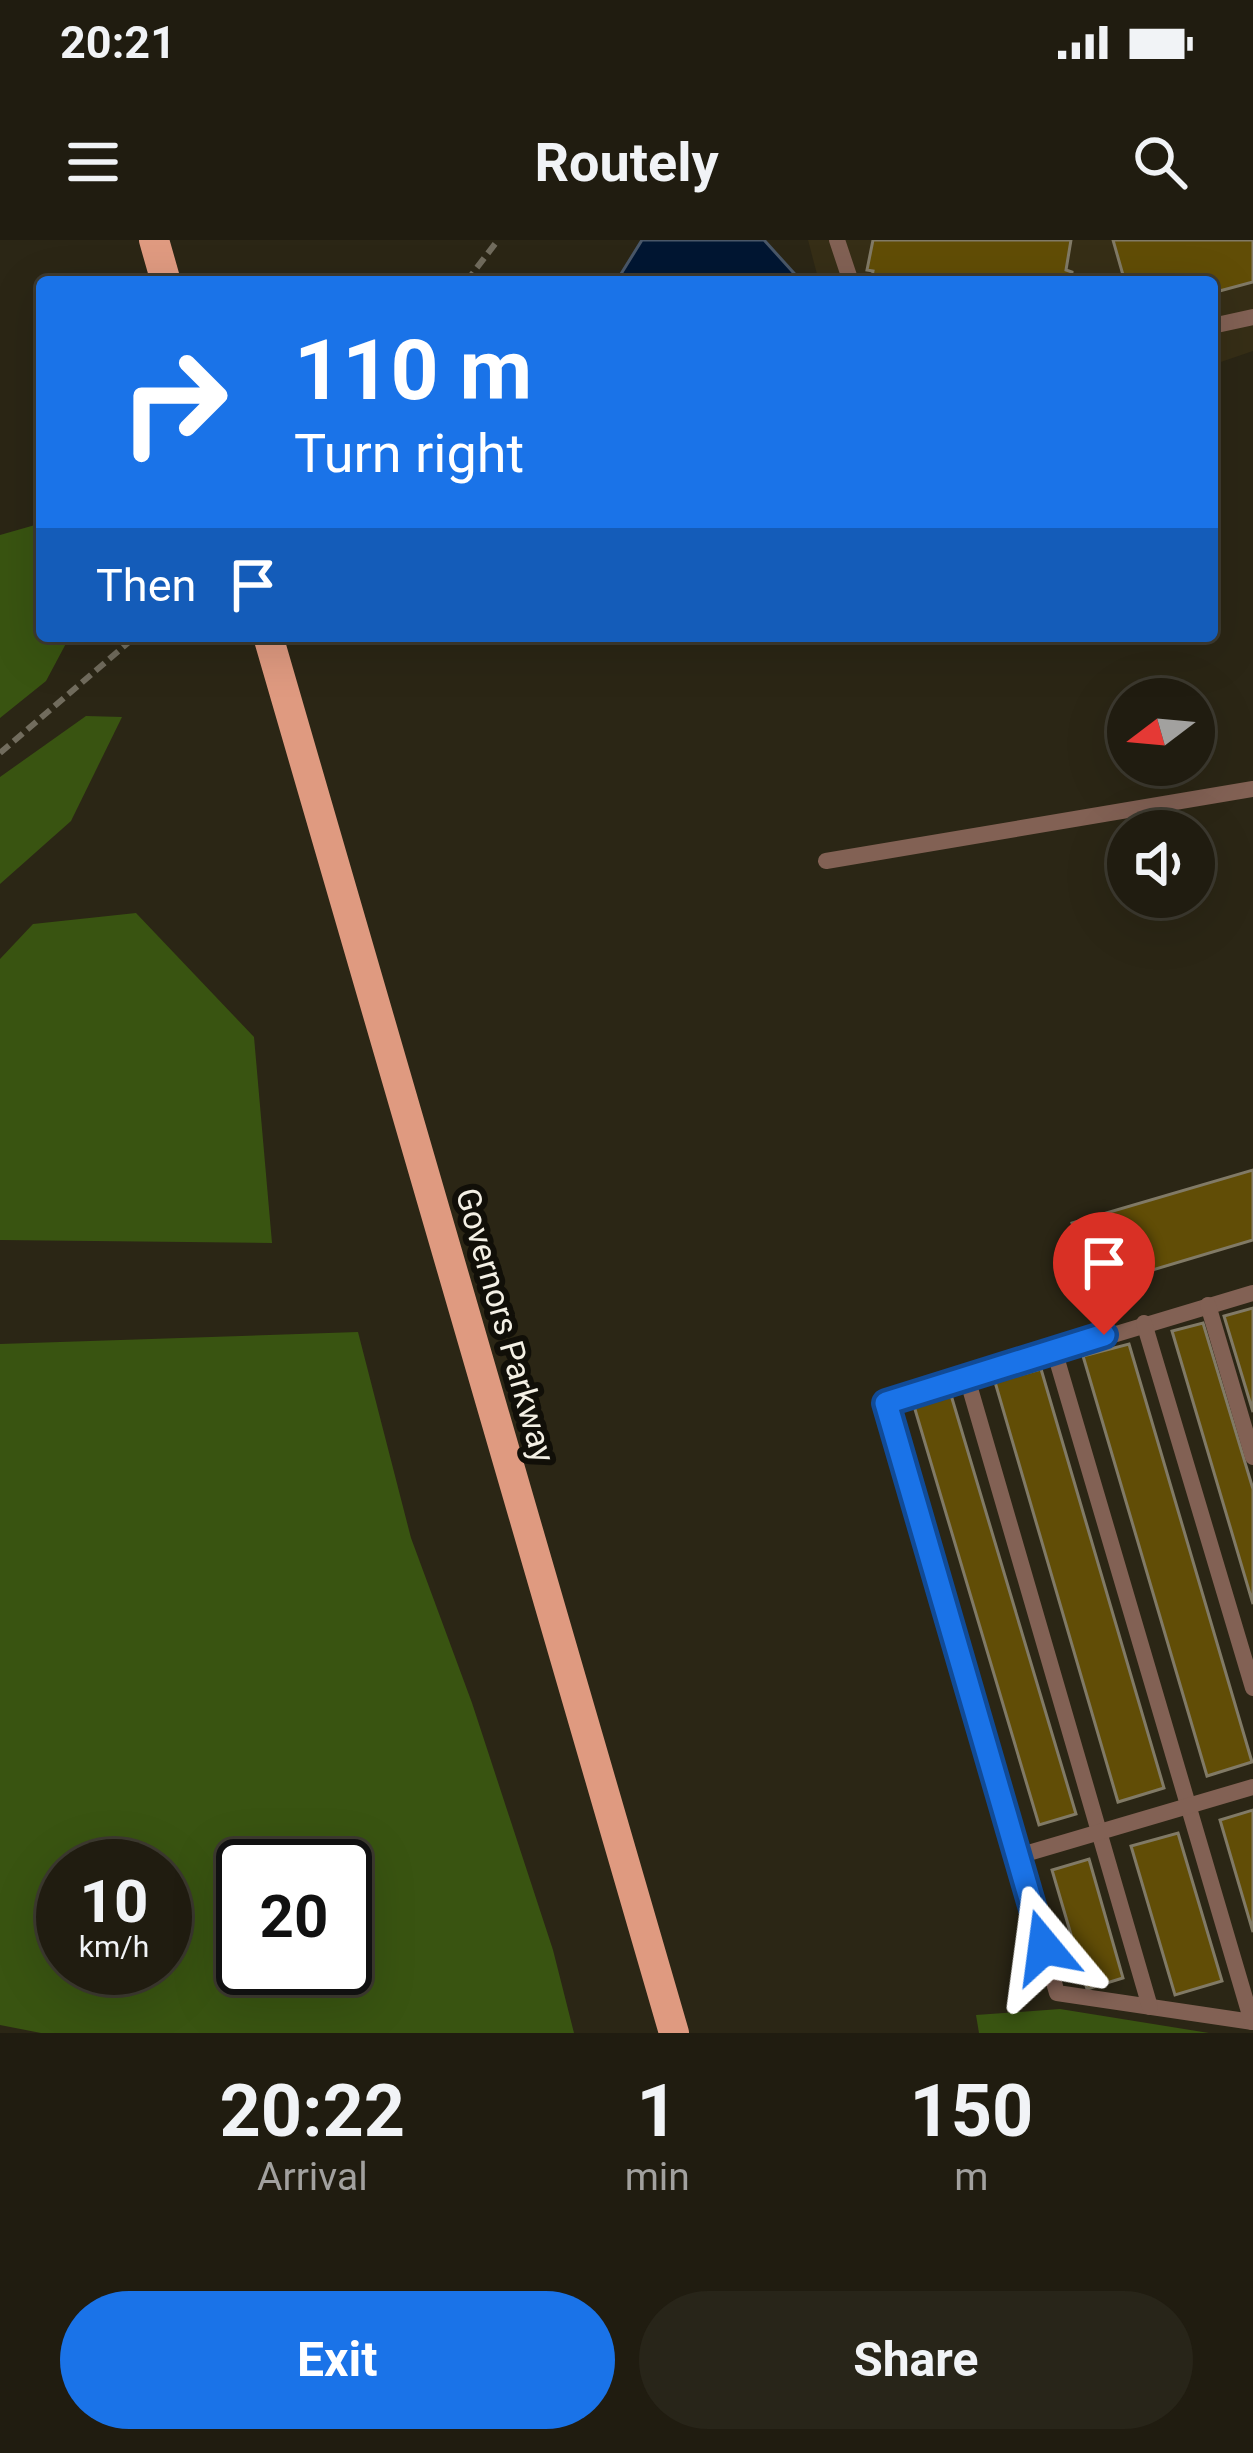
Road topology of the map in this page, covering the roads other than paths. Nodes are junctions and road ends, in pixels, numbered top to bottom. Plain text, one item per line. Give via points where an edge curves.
1 (154, 240) edge
2 (837, 240) edge
3 (164, 276) edge
4 (849, 276) edge
5 (1253, 316) edge
6 (1218, 325) edge
7 (270, 642) edge
8 (1253, 789) edge
9 (826, 861) dead end
10 (1253, 1293) edge
11 (1208, 1306) junction
12 (1144, 1323) junction
13 (1054, 1350) junction
14 (967, 1378) junction
15 (1253, 1457) edge
16 (1253, 1688) edge
17 (1253, 1787) edge
18 (1188, 1806) junction
19 (1100, 1832) junction
20 (1018, 1856) junction
21 (1150, 2007) junction
22 (1253, 2022) edge
23 (674, 2033) edge

1 - 3 main road
2 - 4 lane
5 - 6 lane
7 - 23 main road, Governors Parkway
8 - 9 lane
10 - 11 lane
11 - 12 lane
11 - 15 lane
12 - 13 lane
12 - 16 lane
13 - 14 lane
13 - 18 lane
14 - 19 lane
14 - 20 lane via 886,1403
17 - 18 lane
18 - 19 lane
18 - 22 lane
19 - 20 lane
19 - 21 lane
20 - 21 lane via 1057,1993
21 - 22 lane

